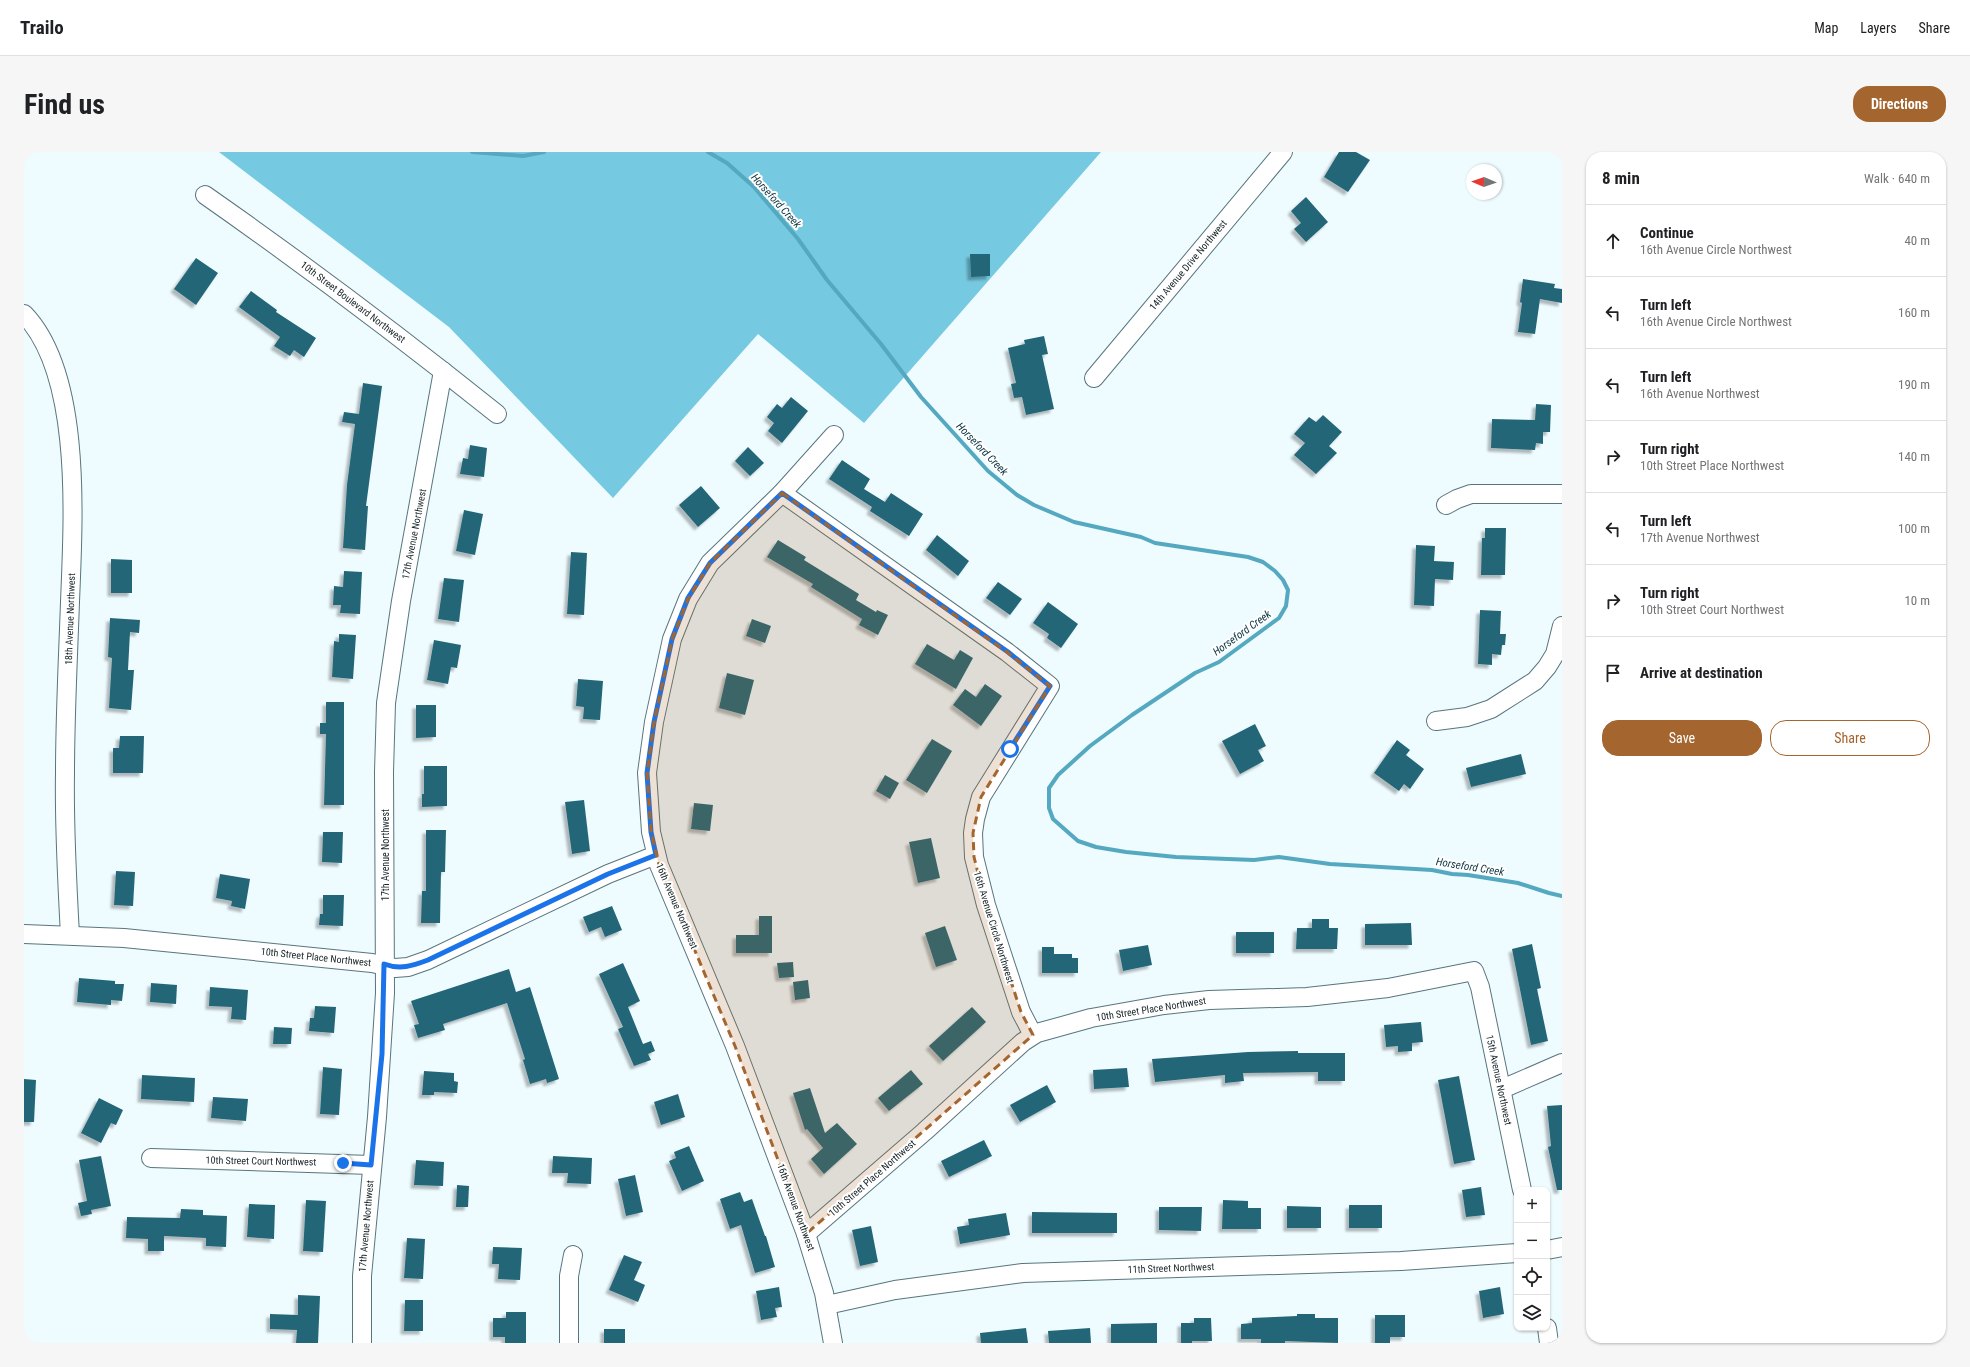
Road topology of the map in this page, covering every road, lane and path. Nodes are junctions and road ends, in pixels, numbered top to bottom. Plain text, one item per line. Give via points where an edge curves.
1 (1283, 152) edge
2 (205, 195) dead end
3 (24, 314) edge
4 (443, 371) junction
5 (1094, 378) dead end
6 (498, 414) dead end
7 (834, 435) dead end
8 (782, 493) junction
9 (1562, 494) edge
10 (1446, 505) dead end
11 (1562, 626) edge
12 (1436, 721) dead end
13 (656, 855) junction
14 (24, 934) edge
15 (70, 935) junction
16 (384, 964) junction
17 (1474, 970) joint
18 (1033, 1035) junction
19 (1562, 1064) edge
20 (1502, 1089) junction
21 (151, 1158) dead end
22 (371, 1165) junction
23 (1521, 1187) edge
24 (806, 1234) junction
25 (1562, 1246) edge
26 (1550, 1249) edge
27 (1514, 1253) edge
28 (573, 1255) dead end
29 (827, 1305) junction
30 (1547, 1331) edge
31 (362, 1343) edge
32 (569, 1343) edge
33 (833, 1343) edge
34 (1549, 1343) edge

1 - 5 street, 14th Avenue Drive Northwest
2 - 4 street, 10th Street Boulevard Northwest via 276,244
3 - 15 street, 18th Avenue Northwest via 38,331 53,363 68,431 71,467 72,556 65,774
4 - 6 street, 10th Street Boulevard Northwest
4 - 16 street, 17th Avenue Northwest via 401,601 386,703
7 - 8 street, 16th Avenue Northwest
8 - 13 street, 16th Avenue Northwest via 710,563 688,598 672,639 654,722 647,773 651,832
8 - 18 street, 16th Avenue Circle Northwest via 1008,652 1050,686 981,797 973,833 974,856 986,905 1021,1012
9 - 10 street via 1470,494
11 - 12 street via 1555,654 1535,681 1491,709 1467,717
13 - 16 street, 10th Street Place Northwest via 608,874 428,960 408,967 395,968
13 - 24 street, 16th Avenue Northwest via 735,1046
14 - 15 street, 10th Street Place Northwest
15 - 16 street, 10th Street Place Northwest
16 - 22 street, 17th Avenue Northwest via 382,1054
17 - 18 street, 10th Street Place Northwest via 1388,988 1307,997 1209,1000 1164,1005 1091,1018
17 - 20 street, 15th Avenue Northwest
18 - 24 street, 10th Street Place Northwest
19 - 20 street
20 - 23 street, 15th Avenue Northwest
21 - 22 street, 10th Street Court Northwest
22 - 31 street, 17th Avenue Northwest via 362,1276
24 - 29 street, 16th Avenue Northwest
25 - 26 street
27 - 29 street, 11th Street Northwest via 1394,1261 1023,1273 895,1290
28 - 32 street via 569,1276
29 - 33 street, 16th Avenue Northwest
30 - 34 street

